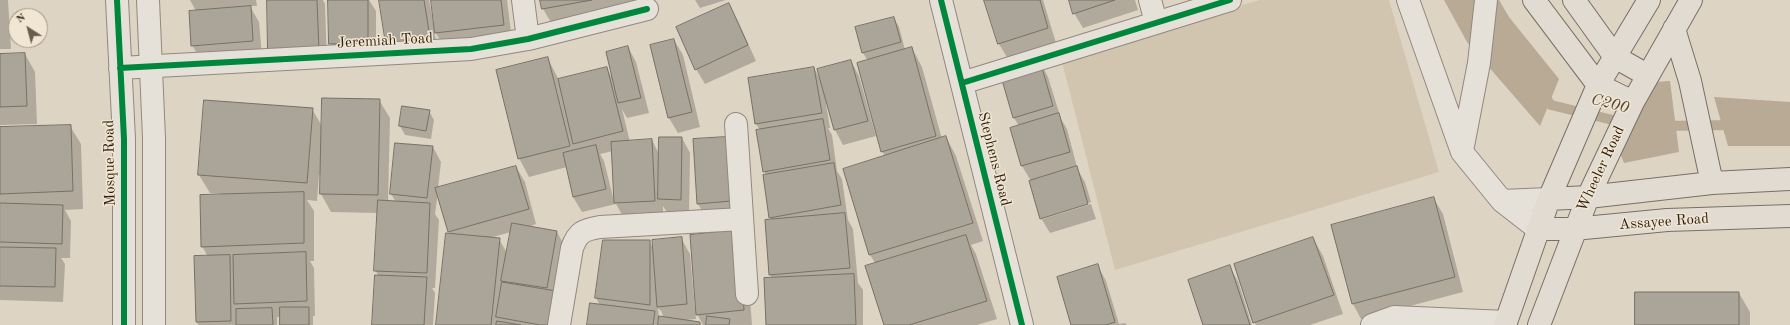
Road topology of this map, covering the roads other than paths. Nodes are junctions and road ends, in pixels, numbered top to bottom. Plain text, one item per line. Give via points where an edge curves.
1 (117, 0) edge
2 (148, 0) edge
3 (523, 0) edge
4 (941, 0) edge
5 (1150, 0) edge
6 (1230, 0) edge
7 (1408, 0) edge
8 (1486, 0) edge
9 (1534, 0) edge
10 (1574, 0) edge
11 (1649, 0) edge
12 (1691, 0) edge
13 (647, 9) dead end
14 (1156, 22) junction
15 (1674, 29) junction
16 (528, 40) junction
17 (1615, 57) junction
18 (151, 66) junction
19 (120, 68) junction
20 (1647, 75) junction
21 (962, 83) junction
22 (1595, 92) junction
23 (1631, 105) junction
24 (736, 124) dead end
25 (1462, 152) junction
26 (1790, 179) edge
27 (1712, 183) junction
28 (1588, 197) junction
29 (1549, 199) junction
30 (1502, 200) junction
31 (1790, 216) edge
32 (742, 219) junction
33 (1538, 229) junction
34 (1574, 229) junction
35 (747, 294) dead end
36 (1506, 323) edge
37 (124, 325) edge
38 (154, 325) edge
39 (559, 325) edge
40 (1022, 325) edge
41 (1372, 325) edge
42 (1539, 325) edge

1 - 19 street, Mosque Road
2 - 18 street
3 - 16 street
4 - 21 street, Stephens Road
5 - 14 street
6 - 14 street
7 - 25 street
8 - 25 street via 1479,63
9 - 22 main road
10 - 17 main road
11 - 17 main road
12 - 15 main road, Wheeler Road
13 - 16 street, Jeremiah Toad
14 - 21 street
15 - 20 main road, Wheeler Road
15 - 27 main road via 1690,81
16 - 18 street, Jeremiah Toad via 471,49
17 - 20 main road
17 - 22 main road
18 - 19 street, Jeremiah Toad
18 - 38 street via 154,138
19 - 37 street, Mosque Road via 124,139
20 - 23 main road, Wheeler Road
21 - 40 street, Stephens Road
22 - 23 main road
22 - 29 main road
23 - 28 main road, Wheeler Road
24 - 32 street
25 - 30 street
26 - 27 main road
27 - 28 main road
28 - 29 main road
28 - 34 main road, Wheeler Road
29 - 30 street
29 - 33 main road
30 - 33 street
31 - 34 main road, Assayee Road via 1667,220
32 - 35 street
32 - 39 street via 586,229 576,236 572,248
33 - 34 main road, Assayee Road
33 - 36 main road
34 - 42 main road, Wheeler Road
36 - 41 street via 1394,317

